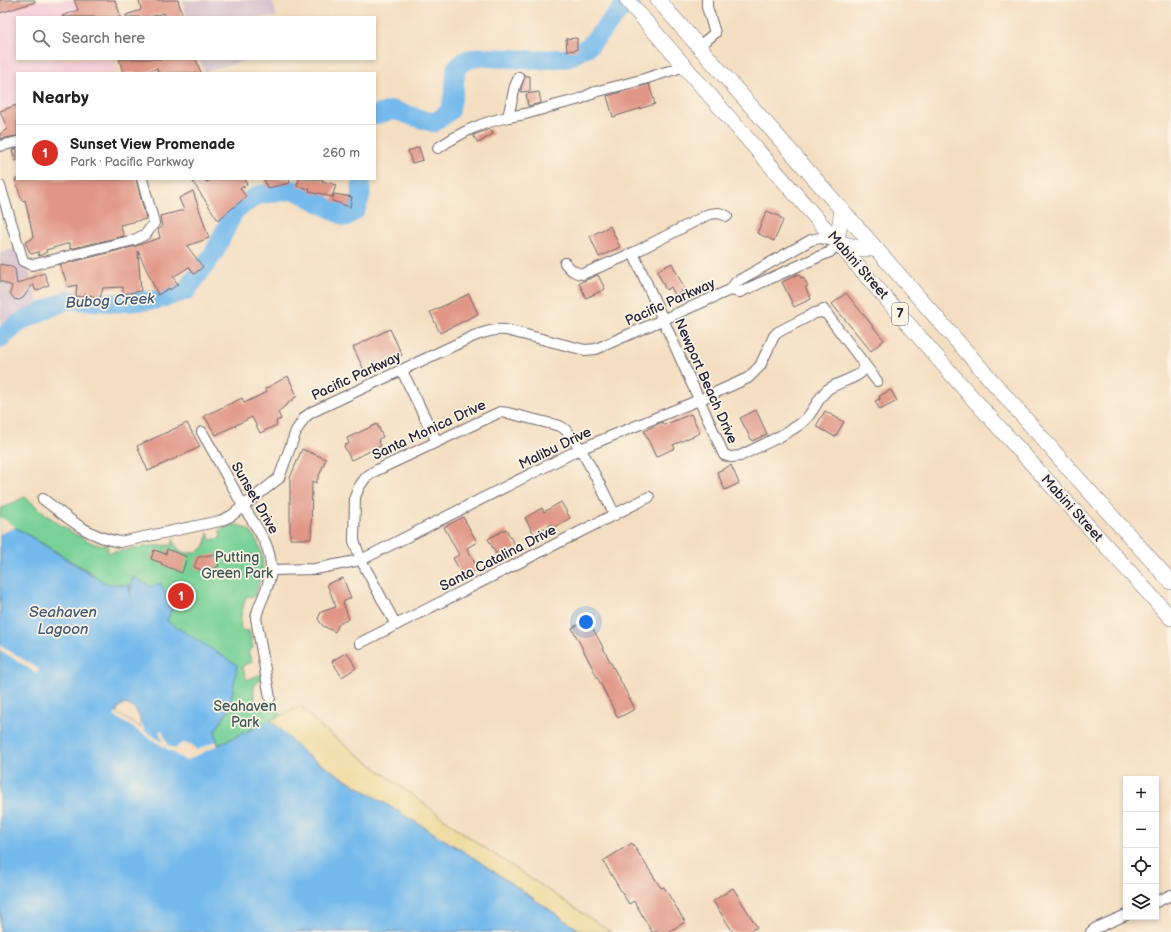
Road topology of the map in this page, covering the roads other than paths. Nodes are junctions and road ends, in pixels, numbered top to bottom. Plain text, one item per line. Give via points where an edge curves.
1 (658, 0) edge
2 (707, 0) edge
3 (629, 3) edge
4 (698, 47) junction
5 (685, 66) junction
6 (519, 77) dead end
7 (508, 117) junction
8 (16, 142) edge
9 (0, 146) edge
10 (438, 148) dead end
11 (142, 180) edge
12 (0, 186) edge
13 (842, 210) junction
14 (727, 216) dead end
15 (838, 242) junction
16 (876, 249) junction
17 (790, 252) junction
18 (633, 253) junction
19 (565, 263) dead end
20 (796, 267) junction
21 (730, 290) junction
22 (820, 306) dead end
23 (827, 314) junction
24 (663, 320) junction
25 (863, 362) junction
26 (402, 370) junction
27 (877, 381) dead end
28 (699, 400) junction
29 (202, 432) dead end
30 (437, 442) junction
31 (580, 449) junction
32 (649, 497) dead end
33 (44, 500) dead end
34 (244, 506) junction
35 (615, 515) junction
36 (361, 560) junction
37 (271, 570) junction
38 (1171, 582) edge
39 (1171, 618) edge
40 (396, 625) junction
41 (360, 643) dead end
42 (270, 698) dead end
43 (1171, 895) edge
44 (1159, 901) edge
45 (1123, 916) edge
46 (1091, 932) edge

1 - 4 main road, Mabini Street / 7
2 - 4 street via 715,33
3 - 5 main road, Mabini Street / 7
4 - 13 main road, Mabini Street / 7
5 - 7 street via 580,99
5 - 15 main road, Mabini Street / 7
6 - 7 street via 514,86
7 - 10 street via 480,124
8 - 9 street
11 - 12 street via 154,223 146,234 134,240 32,265 23,261
13 - 15 main road
13 - 16 main road, Mabini Street / 7
14 - 18 street via 719,213 710,214
15 - 16 main road via 863,249
15 - 17 street, Pacific Parkway via 820,238
15 - 20 street, Pacific Parkway via 830,252
15 - 39 main road, Mabini Street / 7 via 968,392
16 - 38 main road, Mabini Street / 7
17 - 20 street
17 - 21 street, Pacific Parkway via 736,282
18 - 19 street via 583,274 570,270
18 - 24 street, Newport Beach Drive
20 - 21 street, Pacific Parkway via 740,292
21 - 24 street, Pacific Parkway
22 - 23 street
23 - 25 street
23 - 28 street, Malibu Drive via 815,313 778,332 754,373
24 - 26 street, Pacific Parkway via 591,350 506,330 485,332
24 - 28 street, Newport Beach Drive
25 - 27 street
25 - 28 street, Newport Beach Drive via 862,372 823,394 805,420 740,456 724,455
26 - 30 street
26 - 34 street, Pacific Parkway via 312,412 305,418 296,430 279,478
28 - 31 street, Malibu Drive
29 - 34 street, Sunset Drive
30 - 31 street, Santa Monica Drive via 500,412 508,412 560,426
30 - 36 street, Santa Monica Drive via 375,471 366,477 359,487 355,496 354,541
31 - 35 street, Santa Monica Drive
31 - 36 street, Malibu Drive
32 - 35 street, Santa Catalina Drive
33 - 34 street, Pacific Parkway via 94,536 120,542 220,521
34 - 37 street, Sunset Drive via 265,542
35 - 40 street, Santa Catalina Drive
36 - 37 street, Malibu Drive via 315,569
36 - 40 street, Santa Monica Drive
37 - 42 street, Sunset Drive via 256,618
40 - 41 street, Santa Catalina Drive
43 - 44 street
45 - 46 street

